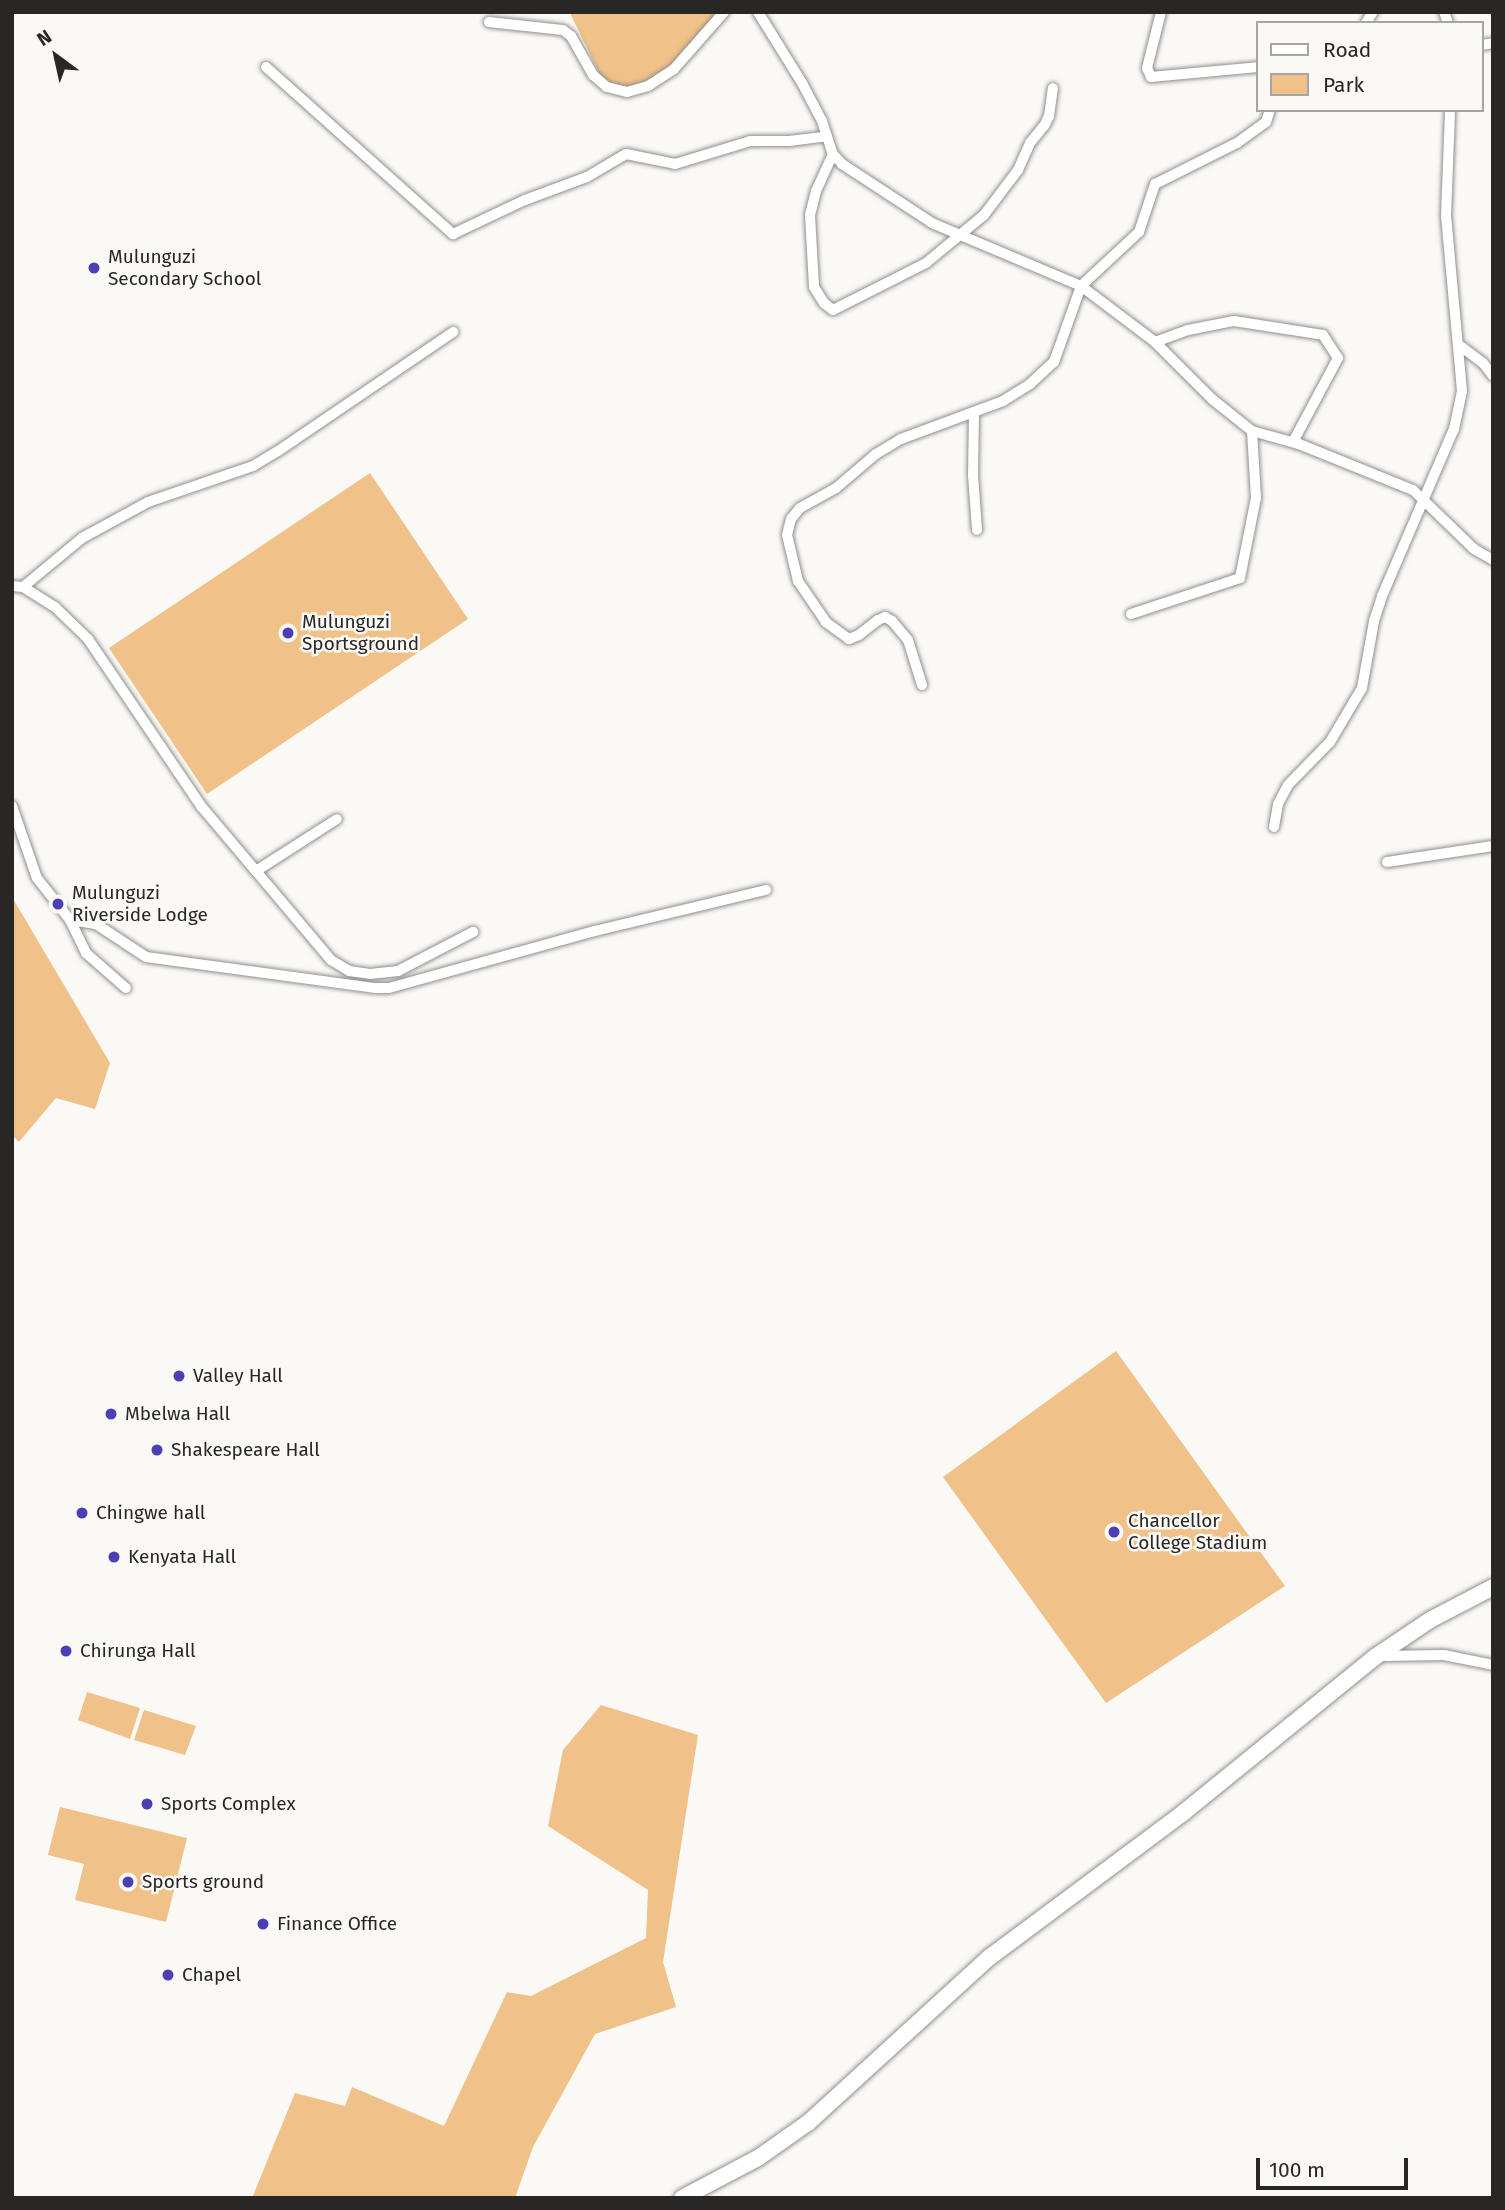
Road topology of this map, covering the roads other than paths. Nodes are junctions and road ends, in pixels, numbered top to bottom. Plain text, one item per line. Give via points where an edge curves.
1 (724, 12) edge
2 (758, 12) edge
3 (1161, 12) edge
4 (489, 22) dead end
5 (266, 67) dead end
6 (1256, 67) edge
7 (1053, 88) dead end
8 (1269, 112) edge
9 (1450, 112) edge
10 (827, 136) junction
11 (833, 154) junction
12 (960, 237) junction
13 (1082, 286) junction
14 (453, 332) dead end
15 (1155, 342) junction
16 (1459, 345) junction
17 (1493, 376) edge
18 (974, 414) junction
19 (1252, 431) junction
20 (1293, 442) junction
21 (1424, 497) junction
22 (977, 530) dead end
23 (1493, 560) edge
24 (18, 587) edge
25 (1130, 614) dead end
26 (922, 685) dead end
27 (12, 806) edge
28 (337, 819) dead end
29 (1274, 827) dead end
30 (1493, 846) edge
31 (1387, 862) dead end
32 (256, 872) junction
33 (766, 890) dead end
34 (70, 920) junction
35 (473, 932) dead end
36 (127, 988) dead end
37 (1493, 1587) edge
38 (1375, 1657) junction
39 (1493, 1665) edge
40 (682, 2198) edge

1 - 4 street via 674,69 648,86 627,92 607,87 593,75 563,30
2 - 10 street via 802,83
3 - 6 street via 1147,68 1151,77
5 - 10 street via 453,234 587,177 626,154 674,164 750,141
7 - 12 street via 1049,116 1018,170 984,215
8 - 13 street via 1266,122 1237,143 1155,184 1139,232
9 - 16 street via 1446,216
10 - 11 street
11 - 12 street via 877,188
11 - 12 street via 810,215 814,286 833,310 926,263
12 - 13 street
13 - 15 street
13 - 18 street via 1054,362 1030,384
14 - 24 street via 278,452 253,466 148,502 82,538
15 - 19 street via 1221,408
15 - 20 street via 1234,321 1323,335 1338,358
16 - 17 street
16 - 21 street via 1462,391 1454,429
18 - 22 street
18 - 26 street via 901,439 876,454 836,488 800,508 787,535 798,581 826,622 849,639 885,617 892,621 908,640
19 - 20 street
19 - 25 street via 1256,498 1240,578
20 - 21 street
21 - 23 street via 1437,515
21 - 29 street via 1374,621 1362,688 1330,742 1288,785
24 - 32 street via 55,607 88,639 201,806
27 - 34 street via 37,878
28 - 32 street
30 - 31 street
32 - 35 street via 331,960 349,971 398,971
33 - 34 street via 389,988 146,957 96,924
34 - 36 street via 86,953
37 - 38 street via 1430,1620
38 - 39 street via 1444,1655
38 - 40 street via 1183,1813 990,1956 808,2122 758,2158

